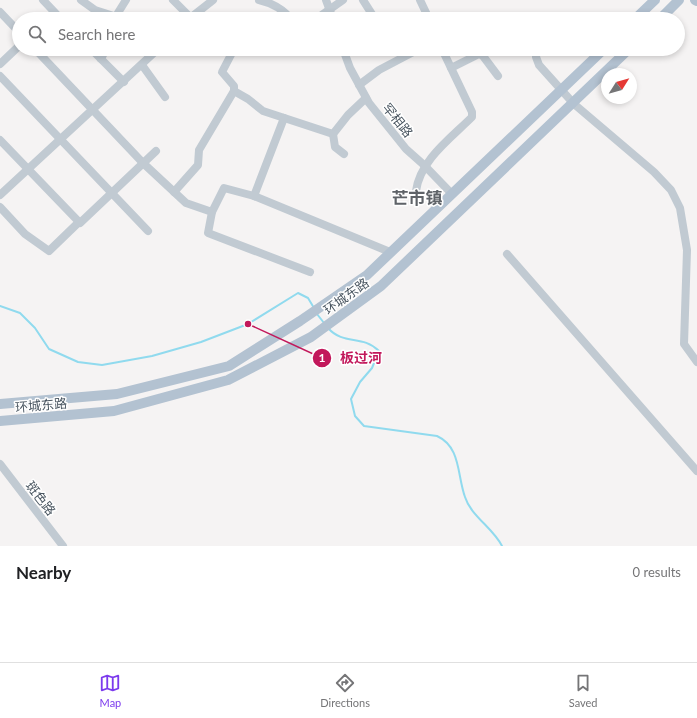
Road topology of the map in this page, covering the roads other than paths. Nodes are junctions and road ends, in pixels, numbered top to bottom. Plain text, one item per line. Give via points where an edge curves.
1 (43, 0) edge
2 (81, 0) edge
3 (126, 0) edge
4 (173, 0) edge
5 (213, 0) edge
6 (259, 0) edge
7 (326, 0) edge
8 (343, 0) edge
9 (363, 0) edge
10 (420, 0) edge
11 (655, 0) edge
12 (679, 0) edge
13 (330, 10) junction
14 (0, 12) edge
15 (55, 12) edge
16 (101, 12) edge
17 (122, 12) edge
18 (185, 12) edge
19 (198, 12) edge
20 (284, 12) edge
21 (327, 12) edge
22 (371, 12) edge
23 (426, 12) edge
24 (643, 12) edge
25 (667, 12) edge
26 (12, 25) edge
27 (12, 53) edge
28 (43, 56) edge
29 (98, 56) edge
30 (102, 56) edge
31 (151, 56) edge
32 (230, 56) edge
33 (346, 56) edge
34 (406, 56) edge
35 (445, 56) edge
36 (475, 56) edge
37 (484, 56) edge
38 (536, 56) edge
39 (597, 56) edge
40 (622, 56) edge
41 (101, 59) junction
42 (0, 64) edge
43 (142, 65) junction
44 (451, 68) junction
45 (0, 76) edge
46 (498, 76) dead end
47 (124, 82) junction
48 (359, 85) junction
49 (562, 90) junction
50 (234, 91) junction
51 (165, 97) dead end
52 (366, 98) junction
53 (574, 104) junction
54 (94, 109) junction
55 (284, 118) junction
56 (334, 134) junction
57 (62, 139) junction
58 (0, 140) edge
59 (156, 151) dead end
60 (344, 154) dead end
61 (143, 163) junction
62 (424, 165) junction
63 (28, 170) junction
64 (416, 191) dead end
65 (174, 192) junction
66 (112, 193) junction
67 (451, 193) junction
68 (0, 195) edge
69 (254, 196) junction
70 (0, 207) edge
71 (212, 212) junction
72 (79, 222) junction
73 (148, 231) dead end
74 (390, 252) junction
75 (508, 254) dead end
76 (310, 272) dead end
77 (697, 362) edge
78 (0, 404) edge
79 (0, 422) edge
80 (0, 464) edge
81 (697, 471) edge
82 (63, 546) edge

1 - 15 street
2 - 16 street
3 - 17 street
4 - 18 street
5 - 19 street
6 - 20 street via 269,2
7 - 13 street
8 - 13 street
9 - 22 street
10 - 23 street
11 - 24 main road
12 - 25 main road
13 - 21 street
14 - 26 street
27 - 42 street
28 - 54 street
29 - 41 street
30 - 41 street
31 - 43 street
32 - 50 street via 222,72 234,86
33 - 48 street, 罕相路
34 - 48 street via 379,70
35 - 44 street
36 - 44 street
37 - 46 street
38 - 49 street via 539,65
39 - 49 main road, 环城东路
40 - 53 main road, 环城东路
41 - 47 street
43 - 47 street
43 - 51 street
44 - 62 street via 472,117
45 - 57 street
47 - 54 street
48 - 52 street, 罕相路
49 - 53 street
49 - 67 main road, 环城东路
50 - 55 street via 264,111
50 - 65 street via 199,150 198,165
52 - 56 street via 348,115
52 - 62 street, 罕相路 via 406,149
53 - 77 street via 654,172 671,190 680,208 687,250 684,344
53 - 79 main road, 环城东路 via 381,286 311,337 228,380 152,401 114,411
54 - 57 street
54 - 61 street
55 - 56 street
55 - 69 street
56 - 60 street via 335,147
57 - 63 street
57 - 66 street
58 - 63 street
59 - 61 street
61 - 65 street
61 - 66 street
62 - 64 street via 417,180
62 - 67 street, 罕相路
63 - 68 street
63 - 72 street
65 - 71 street via 186,203
66 - 72 street
66 - 73 street
67 - 74 main road, 环城东路
69 - 71 street via 224,188
69 - 74 street
70 - 72 street via 26,234 49,252
71 - 76 street via 208,233
74 - 78 main road, 环城东路 via 367,275 229,366 117,394
75 - 81 street
80 - 82 street, 斑色路

